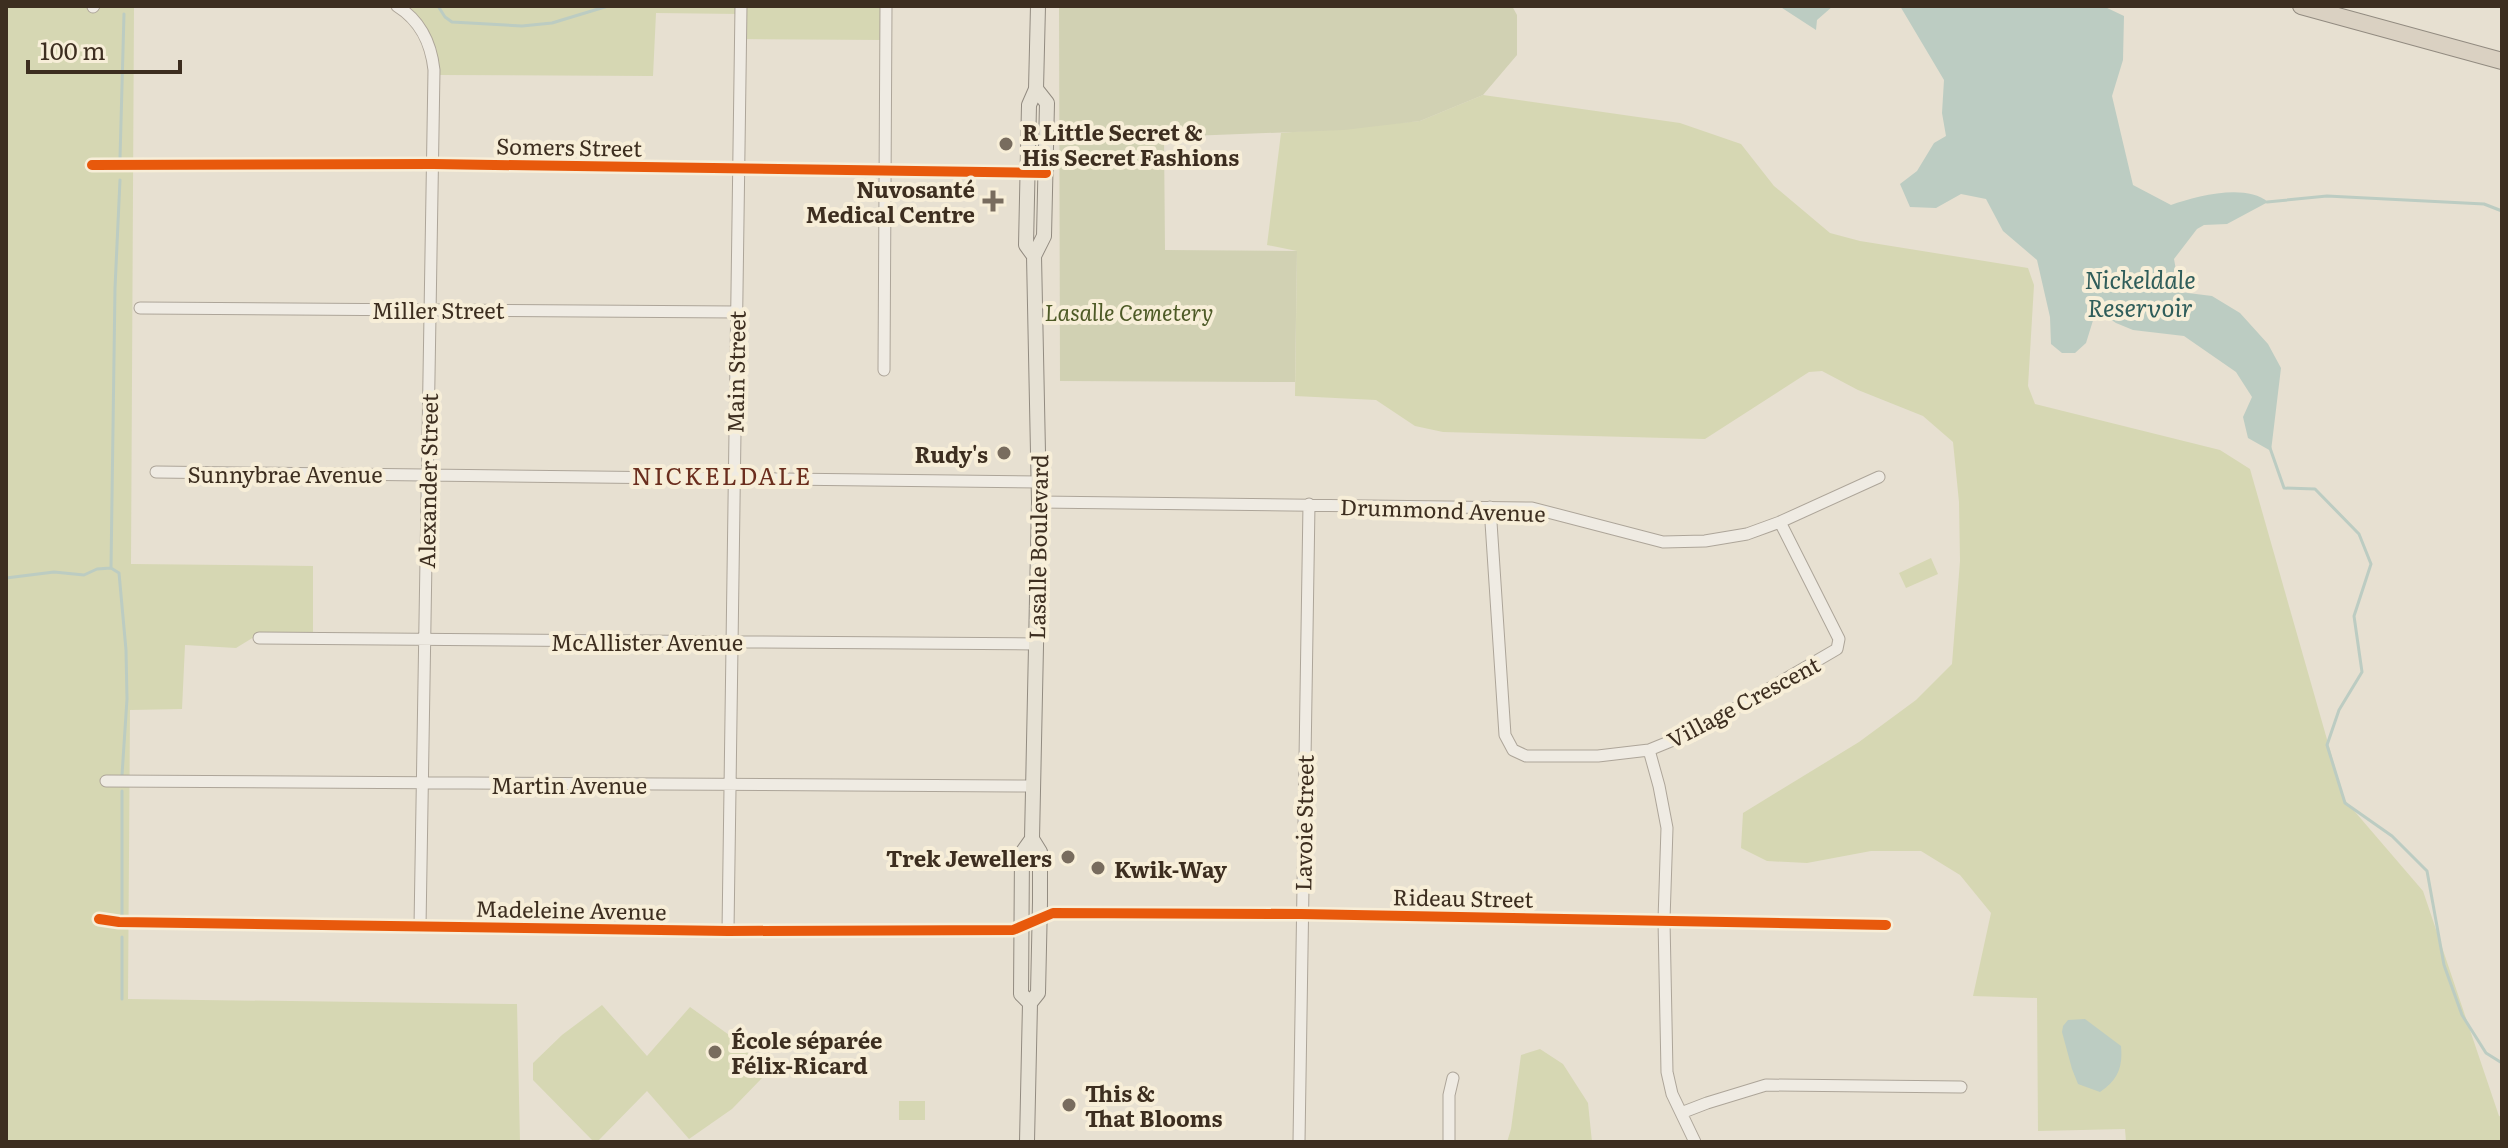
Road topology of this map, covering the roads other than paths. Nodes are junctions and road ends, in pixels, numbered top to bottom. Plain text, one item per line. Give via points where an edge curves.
1 (397, 6) edge
2 (741, 6) edge
3 (886, 6) edge
4 (1038, 6) edge
5 (2301, 6) edge
6 (2502, 61) edge
7 (1036, 89) junction
8 (433, 164) junction
9 (92, 165) dead end
10 (739, 168) junction
11 (885, 170) junction
12 (1028, 172) junction
13 (1046, 173) junction
14 (1034, 256) junction
15 (140, 308) dead end
16 (430, 309) junction
17 (736, 312) junction
18 (884, 370) dead end
19 (156, 472) dead end
20 (427, 474) junction
21 (734, 477) junction
22 (1879, 477) dead end
23 (1039, 482) junction
24 (1039, 502) junction
25 (1309, 504) junction
26 (1490, 507) junction
27 (1780, 522) junction
28 (259, 638) dead end
29 (425, 640) junction
30 (732, 642) junction
31 (1036, 644) junction
32 (1649, 750) junction
33 (106, 781) dead end
34 (422, 783) junction
35 (730, 785) junction
36 (1032, 786) junction
37 (1032, 839) junction
38 (1301, 914) junction
39 (1040, 918) junction
40 (99, 919) dead end
41 (1664, 920) junction
42 (1886, 925) dead end
43 (1021, 926) junction
44 (420, 927) junction
45 (728, 931) junction
46 (1030, 1003) junction
47 (1453, 1078) dead end
48 (1961, 1087) dead end
49 (1681, 1113) junction
50 (1027, 1142) edge
51 (1299, 1142) edge
52 (1449, 1142) edge
53 (1695, 1142) edge

1 - 8 street, Alexander Street via 426,36 434,70
2 - 10 street, Main Street
3 - 11 street
4 - 7 main road, Lasalle Boulevard
5 - 6 highway
7 - 12 main road, Lasalle Boulevard via 1029,105
7 - 13 main road, Lasalle Boulevard via 1047,103
8 - 9 street, Somers Street
8 - 10 street, Somers Street
8 - 16 street, Alexander Street
10 - 11 street, Somers Street
10 - 17 street, Main Street
11 - 12 street, Somers Street
11 - 18 street
12 - 13 street, Somers Street
12 - 14 main road, Lasalle Boulevard via 1026,245
13 - 14 main road, Lasalle Boulevard via 1044,236
14 - 23 main road, Lasalle Boulevard
15 - 16 street, Miller Street
16 - 17 street, Miller Street
16 - 20 street, Alexander Street
17 - 21 street, Main Street
19 - 20 street, Sunnybrae Avenue
20 - 21 street, Sunnybrae Avenue
20 - 29 street, Alexander Street
21 - 23 street, Sunnybrae Avenue
21 - 30 street, Main Street
22 - 27 street, Drummond Avenue
23 - 24 main road, Lasalle Boulevard
24 - 25 street, Drummond Avenue
24 - 31 main road, Lasalle Boulevard
25 - 26 street, Drummond Avenue
25 - 38 street, Lavoie Street
26 - 27 street, Drummond Avenue via 1532,508 1663,542 1747,534
26 - 32 street, Village Crescent via 1505,735 1513,750 1526,756
27 - 32 street, Village Crescent via 1839,639 1837,649 1698,730
28 - 29 street, McAllister Avenue
29 - 30 street, McAllister Avenue
29 - 34 street, Alexander Street
30 - 31 street, McAllister Avenue
30 - 35 street, Main Street
31 - 36 main road, Lasalle Boulevard
32 - 41 street via 1667,828
33 - 34 street, Martin Avenue
34 - 35 street, Martin Avenue
34 - 44 street, Alexander Street
35 - 36 street, Martin Avenue
35 - 45 street, Main Street
36 - 37 main road, Lasalle Boulevard
37 - 39 main road, Lasalle Boulevard via 1040,852
37 - 43 main road, Lasalle Boulevard via 1022,853
38 - 39 street, Rideau Street via 1053,913
38 - 41 street, Rideau Street
38 - 51 street, Lavoie Street
39 - 43 street, Madeleine Avenue
39 - 46 main road, Lasalle Boulevard via 1038,993
40 - 44 street, Madeleine Avenue
41 - 42 street, Rideau Street
41 - 49 street via 1667,1072
43 - 45 street, Madeleine Avenue
43 - 46 main road, Lasalle Boulevard via 1021,994
44 - 45 street, Madeleine Avenue
46 - 50 main road, Lasalle Boulevard
47 - 52 street
48 - 49 street via 1766,1085
49 - 53 street

